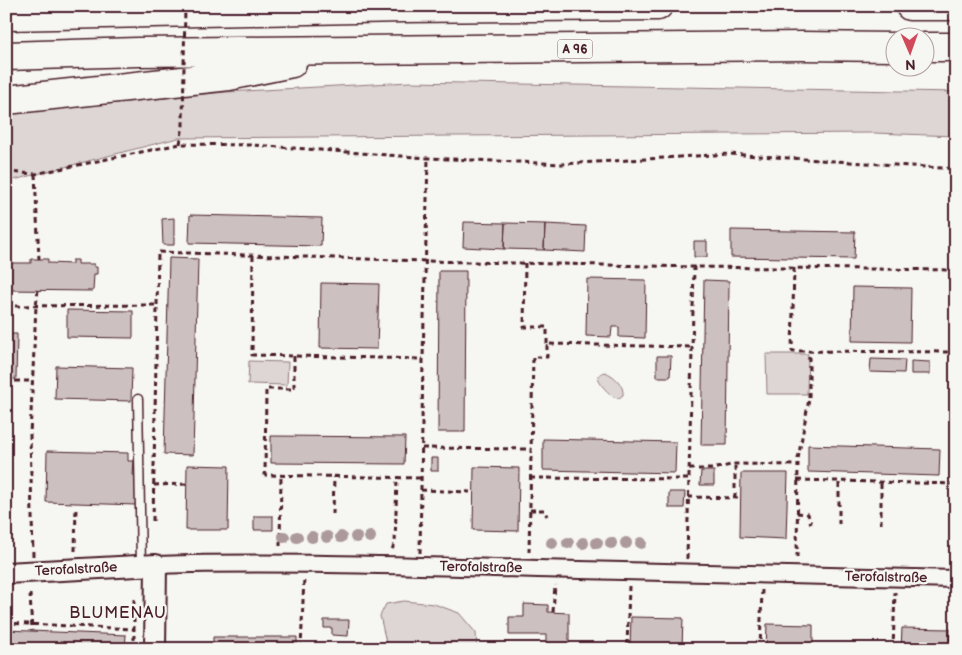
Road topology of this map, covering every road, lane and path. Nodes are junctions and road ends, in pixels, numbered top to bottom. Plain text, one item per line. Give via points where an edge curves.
1 (185, 6) edge
2 (658, 6) edge
3 (910, 6) edge
4 (956, 6) edge
5 (398, 7) edge
6 (6, 16) edge
7 (884, 47) edge
8 (934, 47) edge
9 (956, 47) edge
10 (350, 51) junction
11 (6, 56) edge
12 (6, 100) edge
13 (180, 144) junction
14 (428, 158) junction
15 (956, 169) edge
16 (6, 172) edge
17 (35, 174) junction
18 (253, 255) junction
19 (39, 259) dead end
20 (425, 261) junction
21 (525, 263) junction
22 (694, 267) junction
23 (794, 268) junction
24 (956, 270) edge
25 (38, 290) dead end
26 (157, 305) junction
27 (6, 306) edge
28 (36, 306) junction
29 (547, 344) junction
30 (692, 347) junction
31 (809, 351) junction
32 (956, 352) edge
33 (294, 356) junction
34 (423, 359) junction
35 (6, 381) edge
36 (33, 381) junction
37 (138, 399) dead end
38 (422, 448) junction
39 (531, 449) junction
40 (735, 464) junction
41 (798, 465) junction
42 (689, 469) junction
43 (280, 476) junction
44 (334, 476) junction
45 (397, 478) junction
46 (421, 478) junction
47 (530, 478) junction
48 (689, 480) junction
49 (798, 480) junction
50 (839, 481) junction
51 (881, 482) junction
52 (187, 484) dead end
53 (956, 484) edge
54 (154, 486) junction
55 (421, 490) junction
56 (470, 492) dead end
57 (688, 497) junction
58 (735, 498) junction
59 (741, 498) dead end
60 (76, 506) dead end
61 (530, 510) junction
62 (333, 514) dead end
63 (797, 514) junction
64 (547, 516) dead end
65 (811, 524) dead end
66 (839, 524) dead end
67 (881, 524) dead end
68 (153, 530) dead end
69 (280, 546) dead end
70 (392, 548) dead end
71 (74, 551) dead end
72 (529, 552) dead end
73 (797, 558) dead end
74 (304, 564) junction
75 (148, 566) junction
76 (420, 566) junction
77 (556, 569) junction
78 (630, 571) junction
79 (35, 572) junction
80 (686, 572) junction
81 (6, 573) edge
82 (763, 574) junction
83 (896, 577) junction
84 (956, 579) edge
85 (30, 594) dead end
86 (134, 595) dead end
87 (553, 612) dead end
88 (6, 623) edge
89 (32, 624) junction
90 (134, 629) junction
91 (32, 631) dead end
92 (301, 647) edge
93 (630, 648) edge
94 (134, 649) edge
95 (155, 649) edge
96 (305, 649) edge
97 (760, 649) edge
98 (894, 649) edge

1 - 13 path, bridge
2 - 5 highway
3 - 4 highway
5 - 6 highway
7 - 10 highway, A 96
8 - 9 highway
10 - 11 highway, A 96
10 - 12 highway via 229,76
13 - 14 path via 253,145
13 - 17 path
14 - 15 path via 563,164 729,154
14 - 20 path
16 - 17 path
17 - 19 path
18 - 20 path
18 - 26 path via 158,252
18 - 33 path via 252,355
20 - 21 path
20 - 34 path
21 - 22 path
21 - 29 path via 524,327 547,328
22 - 23 path
22 - 30 path
23 - 24 path
23 - 31 path via 792,351
25 - 28 path
26 - 28 path
26 - 54 path
27 - 28 path
28 - 36 path
29 - 30 path
29 - 39 path via 547,357 533,357
30 - 42 path
31 - 32 path
31 - 41 path via 809,400
33 - 34 path
33 - 43 path via 294,389 266,388 265,475
34 - 38 path
35 - 36 path
36 - 79 path via 30,434
37 - 75 lane
38 - 39 path
38 - 46 path
39 - 47 path
40 - 41 path
40 - 42 path via 713,469
40 - 58 path
41 - 49 path
42 - 48 path
43 - 44 path
43 - 69 path
44 - 45 path
44 - 62 path
45 - 46 path
45 - 70 path via 395,544
46 - 55 path
47 - 48 path
47 - 61 path
48 - 57 path
49 - 50 path
49 - 63 path
50 - 51 path
50 - 66 path
51 - 53 path
51 - 67 path
52 - 54 path
54 - 68 path
55 - 56 path
55 - 76 path
57 - 58 path
57 - 80 path
58 - 59 path
60 - 71 path
61 - 64 path via 544,510
61 - 72 path
63 - 65 path via 808,514
63 - 73 path
74 - 75 street, Terofalstraße
74 - 76 street, Terofalstraße
74 - 92 path
75 - 79 street, Terofalstraße
75 - 95 street
76 - 77 street, Terofalstraße
77 - 78 street, Terofalstraße
77 - 87 path
78 - 80 street, Terofalstraße
78 - 93 path via 627,648
79 - 81 street, Terofalstraße
80 - 82 street, Terofalstraße
82 - 83 street, Terofalstraße
82 - 97 path
83 - 84 street, Terofalstraße
83 - 98 path
85 - 89 path
86 - 90 path
88 - 89 path
89 - 90 path
89 - 91 path
90 - 94 path
92 - 96 path

